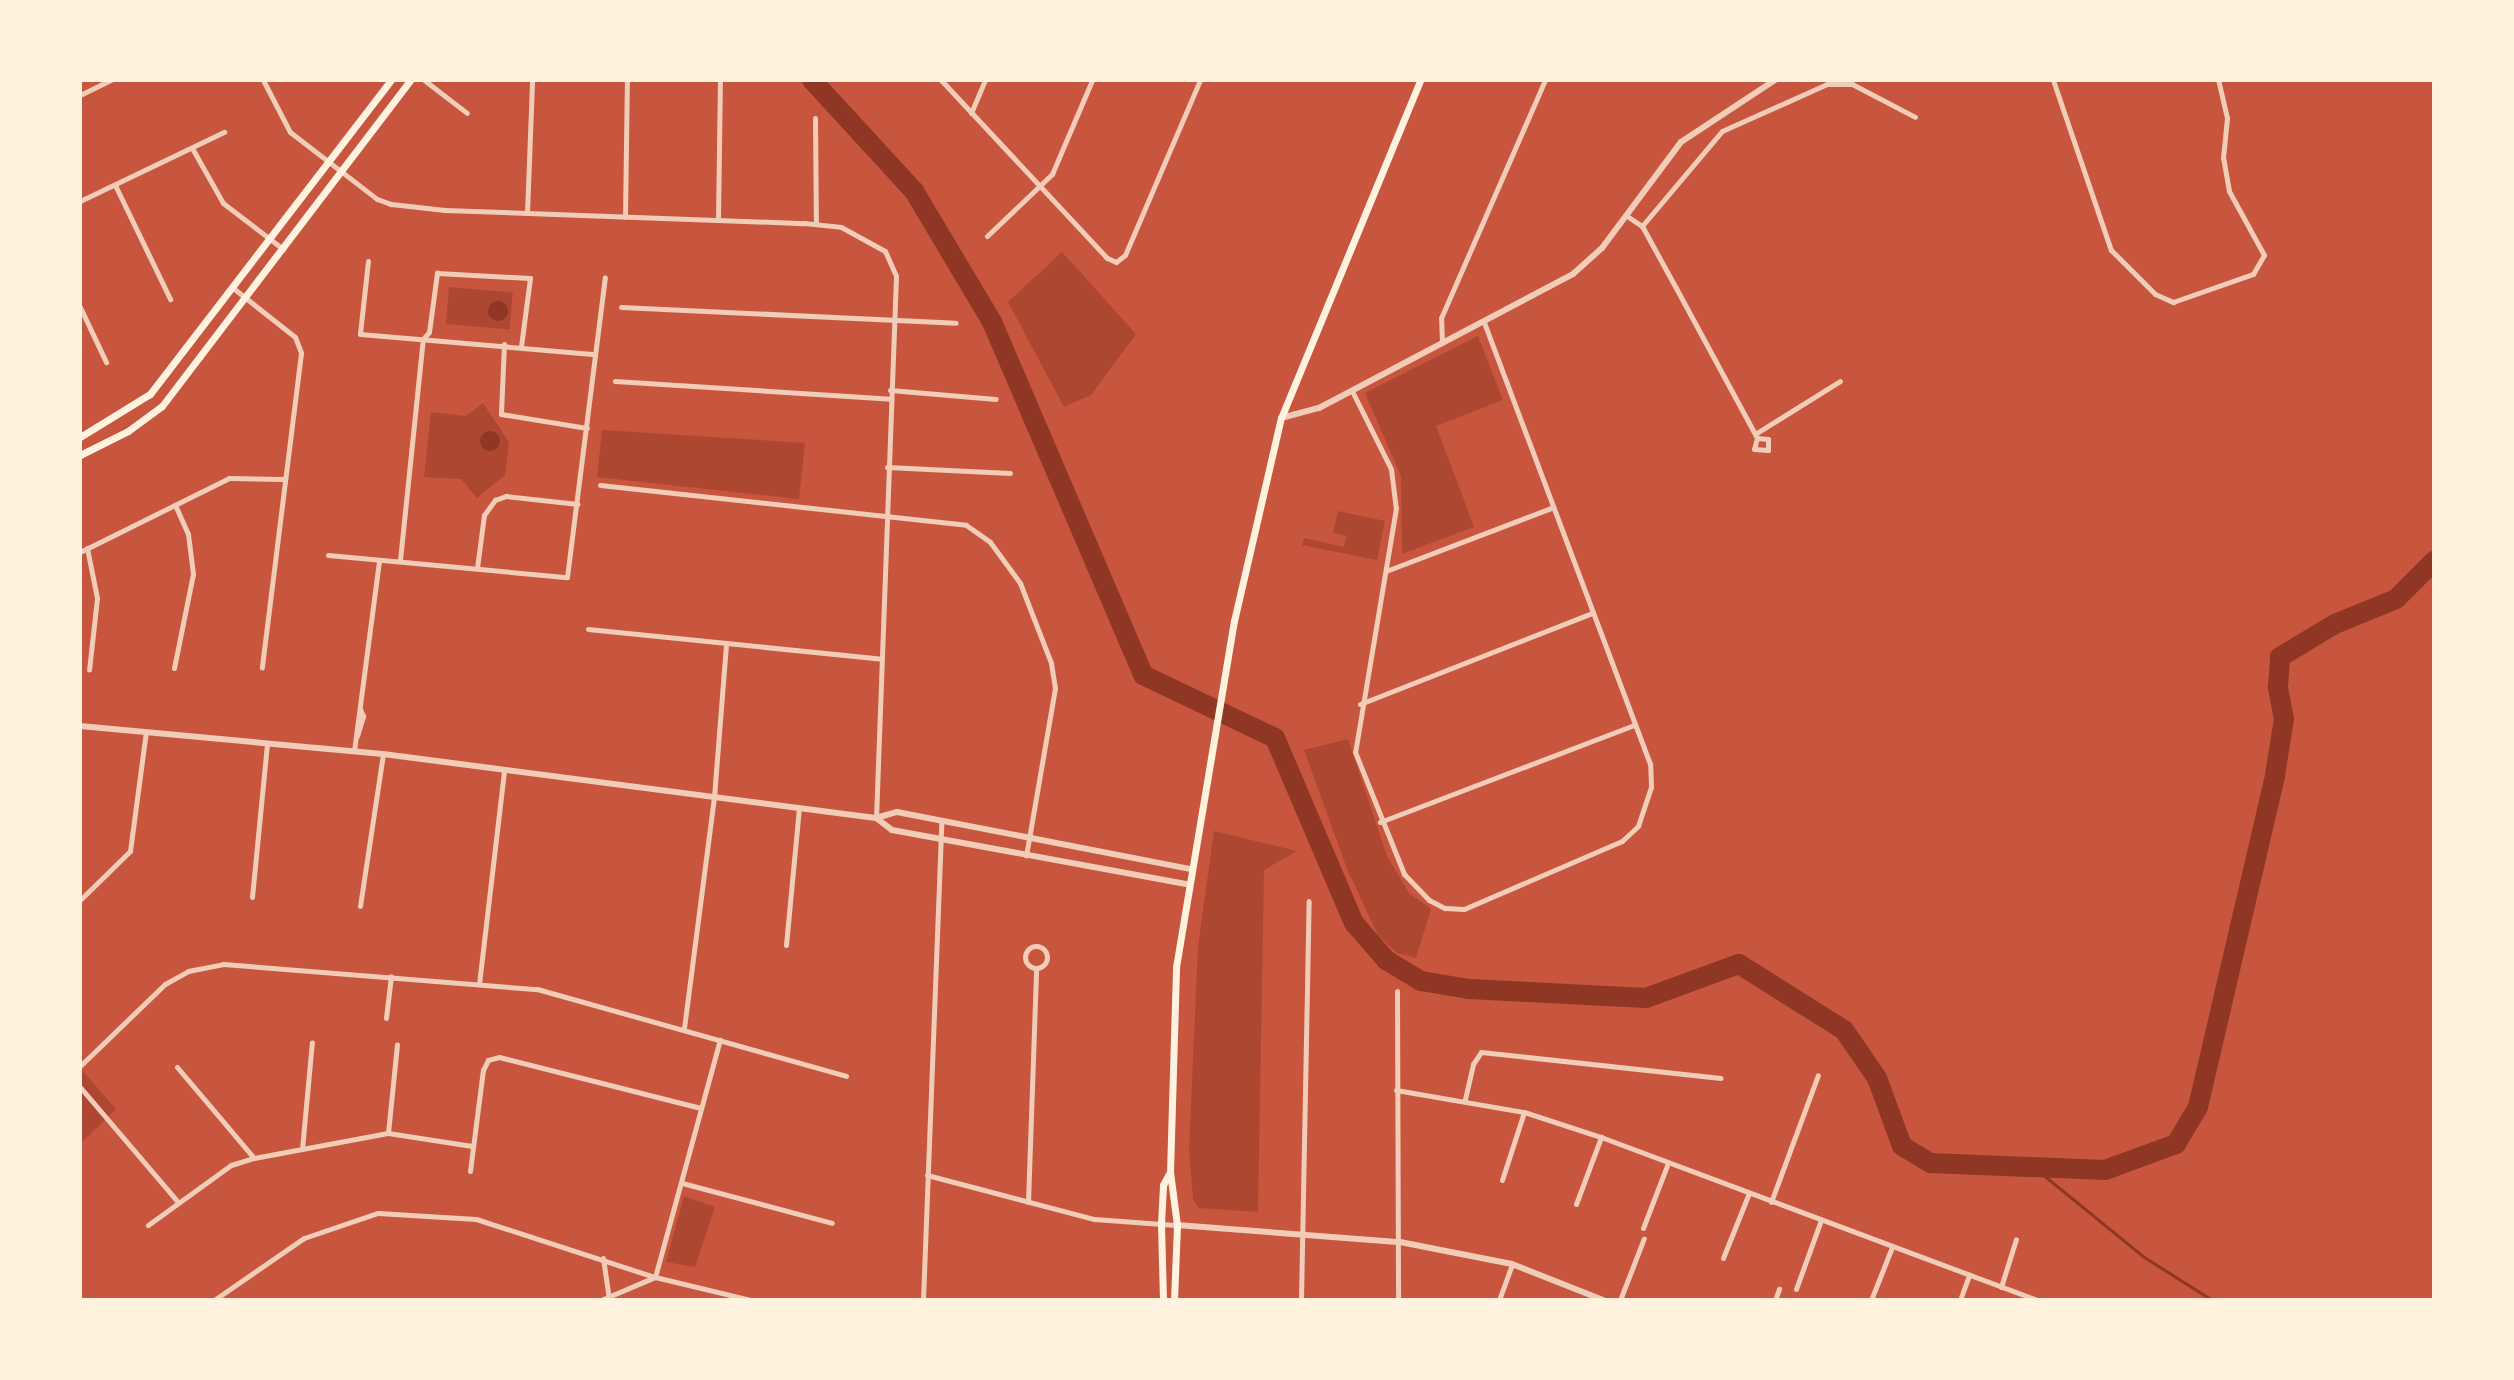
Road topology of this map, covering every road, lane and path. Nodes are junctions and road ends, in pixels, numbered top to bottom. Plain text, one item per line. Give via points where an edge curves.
1 (111, 80) edge
2 (263, 80) edge
3 (391, 80) edge
4 (410, 80) edge
5 (424, 80) edge
6 (532, 80) edge
7 (627, 80) edge
8 (720, 80) edge
9 (941, 80) edge
10 (985, 80) edge
11 (1092, 80) edge
12 (1200, 80) edge
13 (1420, 80) edge
14 (1545, 80) edge
15 (1775, 80) edge
16 (2053, 80) edge
17 (2218, 80) edge
18 (80, 95) edge
19 (467, 113) dead end
20 (971, 113) junction
21 (1915, 117) dead end
22 (815, 118) dead end
23 (224, 132) dead end
24 (192, 148) junction
25 (327, 162) junction
26 (340, 173) junction
27 (115, 185) junction
28 (1041, 185) junction
29 (80, 201) edge
30 (527, 213) junction
31 (1627, 216) junction
32 (625, 217) junction
33 (718, 220) junction
34 (816, 224) junction
35 (1642, 226) junction
36 (987, 236) dead end
37 (270, 239) junction
38 (284, 250) junction
39 (368, 261) dead end
40 (605, 277) dead end
41 (233, 288) junction
42 (247, 298) junction
43 (170, 299) dead end
44 (80, 307) edge
45 (621, 307) dead end
46 (895, 322) junction
47 (956, 323) dead end
48 (1484, 323) junction
49 (423, 339) junction
50 (1442, 343) junction
51 (504, 344) junction
52 (521, 346) junction
53 (595, 354) junction
54 (106, 362) dead end
55 (615, 381) dead end
56 (1840, 381) dead end
57 (890, 390) junction
58 (1352, 391) junction
59 (890, 399) junction
60 (996, 399) dead end
61 (1281, 418) junction
62 (587, 428) junction
63 (80, 437) edge
64 (80, 455) edge
65 (887, 467) junction
66 (1010, 473) dead end
67 (284, 479) junction
68 (600, 485) dead end
69 (578, 504) junction
70 (175, 505) junction
71 (1551, 508) junction
72 (886, 516) junction
73 (87, 548) junction
74 (80, 552) edge
75 (328, 555) dead end
76 (400, 560) junction
77 (379, 561) junction
78 (477, 568) junction
79 (1385, 572) junction
80 (1590, 614) junction
81 (588, 629) dead end
82 (726, 643) junction
83 (881, 659) junction
84 (174, 668) dead end
85 (262, 668) dead end
86 (89, 670) dead end
87 (1359, 704) junction
88 (1634, 725) junction
89 (80, 726) edge
90 (146, 731) junction
91 (267, 745) junction
92 (354, 751) junction
93 (383, 754) junction
94 (504, 770) junction
95 (714, 797) junction
96 (799, 808) junction
97 (876, 818) junction
98 (941, 821) junction
99 (1380, 822) junction
100 (1030, 838) junction
101 (940, 839) junction
102 (1026, 856) junction
103 (1189, 869) junction
104 (1186, 884) junction
105 (252, 897) dead end
106 (80, 900) edge
107 (1309, 901) dead end
108 (360, 906) dead end
109 (786, 945) dead end
110 (1036, 968) junction
111 (391, 976) junction
112 (479, 984) junction
113 (1397, 991) dead end
114 (386, 1018) dead end
115 (684, 1028) junction
116 (720, 1040) junction
117 (312, 1042) dead end
118 (397, 1044) dead end
119 (80, 1066) edge
120 (177, 1067) dead end
121 (1818, 1075) dead end
122 (846, 1076) dead end
123 (1721, 1078) dead end
124 (80, 1087) edge
125 (1396, 1090) junction
126 (1465, 1099) junction
127 (701, 1108) junction
128 (1524, 1112) junction
129 (388, 1133) junction
130 (1601, 1137) junction
131 (472, 1146) junction
132 (302, 1149) junction
133 (254, 1158) junction
134 (1668, 1163) junction
135 (470, 1171) dead end
136 (1170, 1172) junction
137 (927, 1175) junction
138 (1502, 1180) dead end
139 (682, 1183) junction
140 (1749, 1193) junction
141 (178, 1202) junction
142 (1028, 1202) junction
143 (1771, 1202) junction
144 (1576, 1204) dead end
145 (1821, 1220) junction
146 (832, 1223) dead end
147 (1161, 1224) junction
148 (148, 1225) dead end
149 (1177, 1225) junction
150 (1643, 1228) dead end
151 (1302, 1233) junction
152 (1644, 1238) dead end
153 (2016, 1239) dead end
154 (1400, 1242) junction
155 (1892, 1247) junction
156 (603, 1258) junction
157 (1723, 1258) dead end
158 (1512, 1264) junction
159 (1969, 1275) junction
160 (655, 1277) junction
161 (2001, 1287) junction
162 (1779, 1289) dead end
163 (1796, 1289) dead end
164 (609, 1298) edge
165 (214, 1300) edge
166 (601, 1300) edge
167 (751, 1300) edge
168 (923, 1300) edge
169 (1163, 1300) edge
170 (1174, 1300) edge
171 (1301, 1300) edge
172 (1398, 1300) edge
173 (1499, 1300) edge
174 (1603, 1300) edge
175 (1620, 1300) edge
176 (1775, 1300) edge
177 (1871, 1300) edge
178 (1960, 1300) edge
179 (2038, 1300) edge

1 - 18 street
2 - 25 street via 290,132
3 - 25 main road
4 - 26 main road
5 - 19 street
6 - 30 street
7 - 32 street
8 - 33 street
9 - 20 street
10 - 20 street
11 - 28 street via 1060,160
12 - 28 street via 1125,255 1116,262
13 - 61 main road
14 - 50 street via 1441,318
15 - 31 street via 1681,142
16 - 17 street via 2111,250 2155,294 2173,302 2253,274 2264,255 2229,191 2223,158 2227,118
20 - 28 street
21 - 35 street via 1852,84 1827,84 1722,131
22 - 34 street
23 - 24 street
24 - 27 street
24 - 37 street via 223,203
25 - 26 street
25 - 37 main road
26 - 30 street via 391,204
26 - 38 main road
27 - 29 street
27 - 43 street
28 - 36 street
30 - 32 street
31 - 35 street
31 - 48 street via 1589,263
32 - 33 street
33 - 34 street
34 - 46 street via 851,231 885,251 896,276
35 - 56 street via 1756,436
37 - 38 street
37 - 41 main road
38 - 42 main road
39 - 49 street via 360,334
40 - 53 street
41 - 42 street
41 - 63 main road via 150,394
42 - 64 main road via 162,406 128,431
42 - 67 street via 295,337 301,353
44 - 54 street
45 - 46 street
46 - 47 street
46 - 57 street
48 - 50 street
48 - 71 street
49 - 51 street
49 - 52 street via 429,332 437,273 530,278
49 - 76 street
50 - 58 street
51 - 52 street
51 - 62 street via 501,414
52 - 53 street
53 - 62 street
55 - 59 street
57 - 59 street
57 - 60 street
58 - 61 street via 1302,415
58 - 79 street via 1394,480 1394,536
59 - 65 street
61 - 103 main road via 1211,735
62 - 69 street
65 - 66 street
65 - 72 street
67 - 70 street via 229,478
67 - 85 street
68 - 72 street
69 - 78 street via 506,496 495,500 484,515
69 - 78 street via 567,577
70 - 73 street
70 - 84 street via 188,534 193,574
71 - 79 street
71 - 80 street
72 - 83 street
72 - 100 street via 966,525 990,542 1020,583 1051,663 1055,688
73 - 74 street
73 - 86 street via 97,598
75 - 77 street
76 - 77 street
76 - 78 street
77 - 92 street via 363,716
79 - 87 street
80 - 87 street
80 - 88 street
81 - 82 street
82 - 83 street
82 - 95 street
83 - 97 street
87 - 99 street via 1355,752
88 - 99 street
88 - 99 street via 1650,764 1647,807 1638,826 1622,841 1485,904 1445,908 1429,900 1404,874
89 - 90 street
90 - 91 street
90 - 106 street via 130,851
91 - 92 street
91 - 105 street
92 - 93 street
93 - 94 street
93 - 108 street
94 - 95 street
94 - 112 street
95 - 96 street
95 - 115 street
96 - 97 street
96 - 109 street
97 - 98 street via 897,812
97 - 101 street via 892,830
98 - 100 street
98 - 101 street
100 - 102 street
100 - 103 street
101 - 102 street
101 - 137 street
102 - 104 street
103 - 104 main road
104 - 136 main road via 1176,967
107 - 151 street
110 - 110 street via 1047,959 1037,946 1025,957
110 - 142 street
111 - 112 street
111 - 114 street
111 - 119 street via 223,964 188,971 165,984
112 - 115 street via 537,989
113 - 125 street
115 - 116 street
116 - 122 street
116 - 127 street
117 - 132 street
118 - 129 street
120 - 133 street
121 - 143 street
123 - 126 street via 1481,1052
124 - 141 street
125 - 126 street
125 - 154 street
126 - 128 street
127 - 131 street via 528,1061 488,1060
127 - 139 street
128 - 130 street
128 - 138 street
129 - 131 street
129 - 132 street
130 - 134 street
130 - 144 street
131 - 135 street
132 - 133 street
133 - 141 street via 231,1165
134 - 140 street
134 - 150 street
136 - 147 main road via 1163,1185
136 - 149 main road
137 - 142 street
137 - 168 street
139 - 146 street
139 - 160 street
140 - 143 street
140 - 157 street
141 - 148 street
142 - 147 street via 1104,1220
143 - 145 street
145 - 155 street
145 - 163 street
147 - 149 street
147 - 169 main road
149 - 151 street
149 - 170 main road
151 - 154 street
151 - 171 street
152 - 175 street
153 - 161 street
154 - 158 street
154 - 172 street
155 - 159 street
155 - 177 street
156 - 160 street
156 - 164 street
156 - 165 street via 476,1219 378,1213 304,1238
158 - 173 street
158 - 174 street
159 - 161 street
159 - 178 street
160 - 164 street
160 - 167 street
161 - 179 street
162 - 176 street
164 - 166 street

